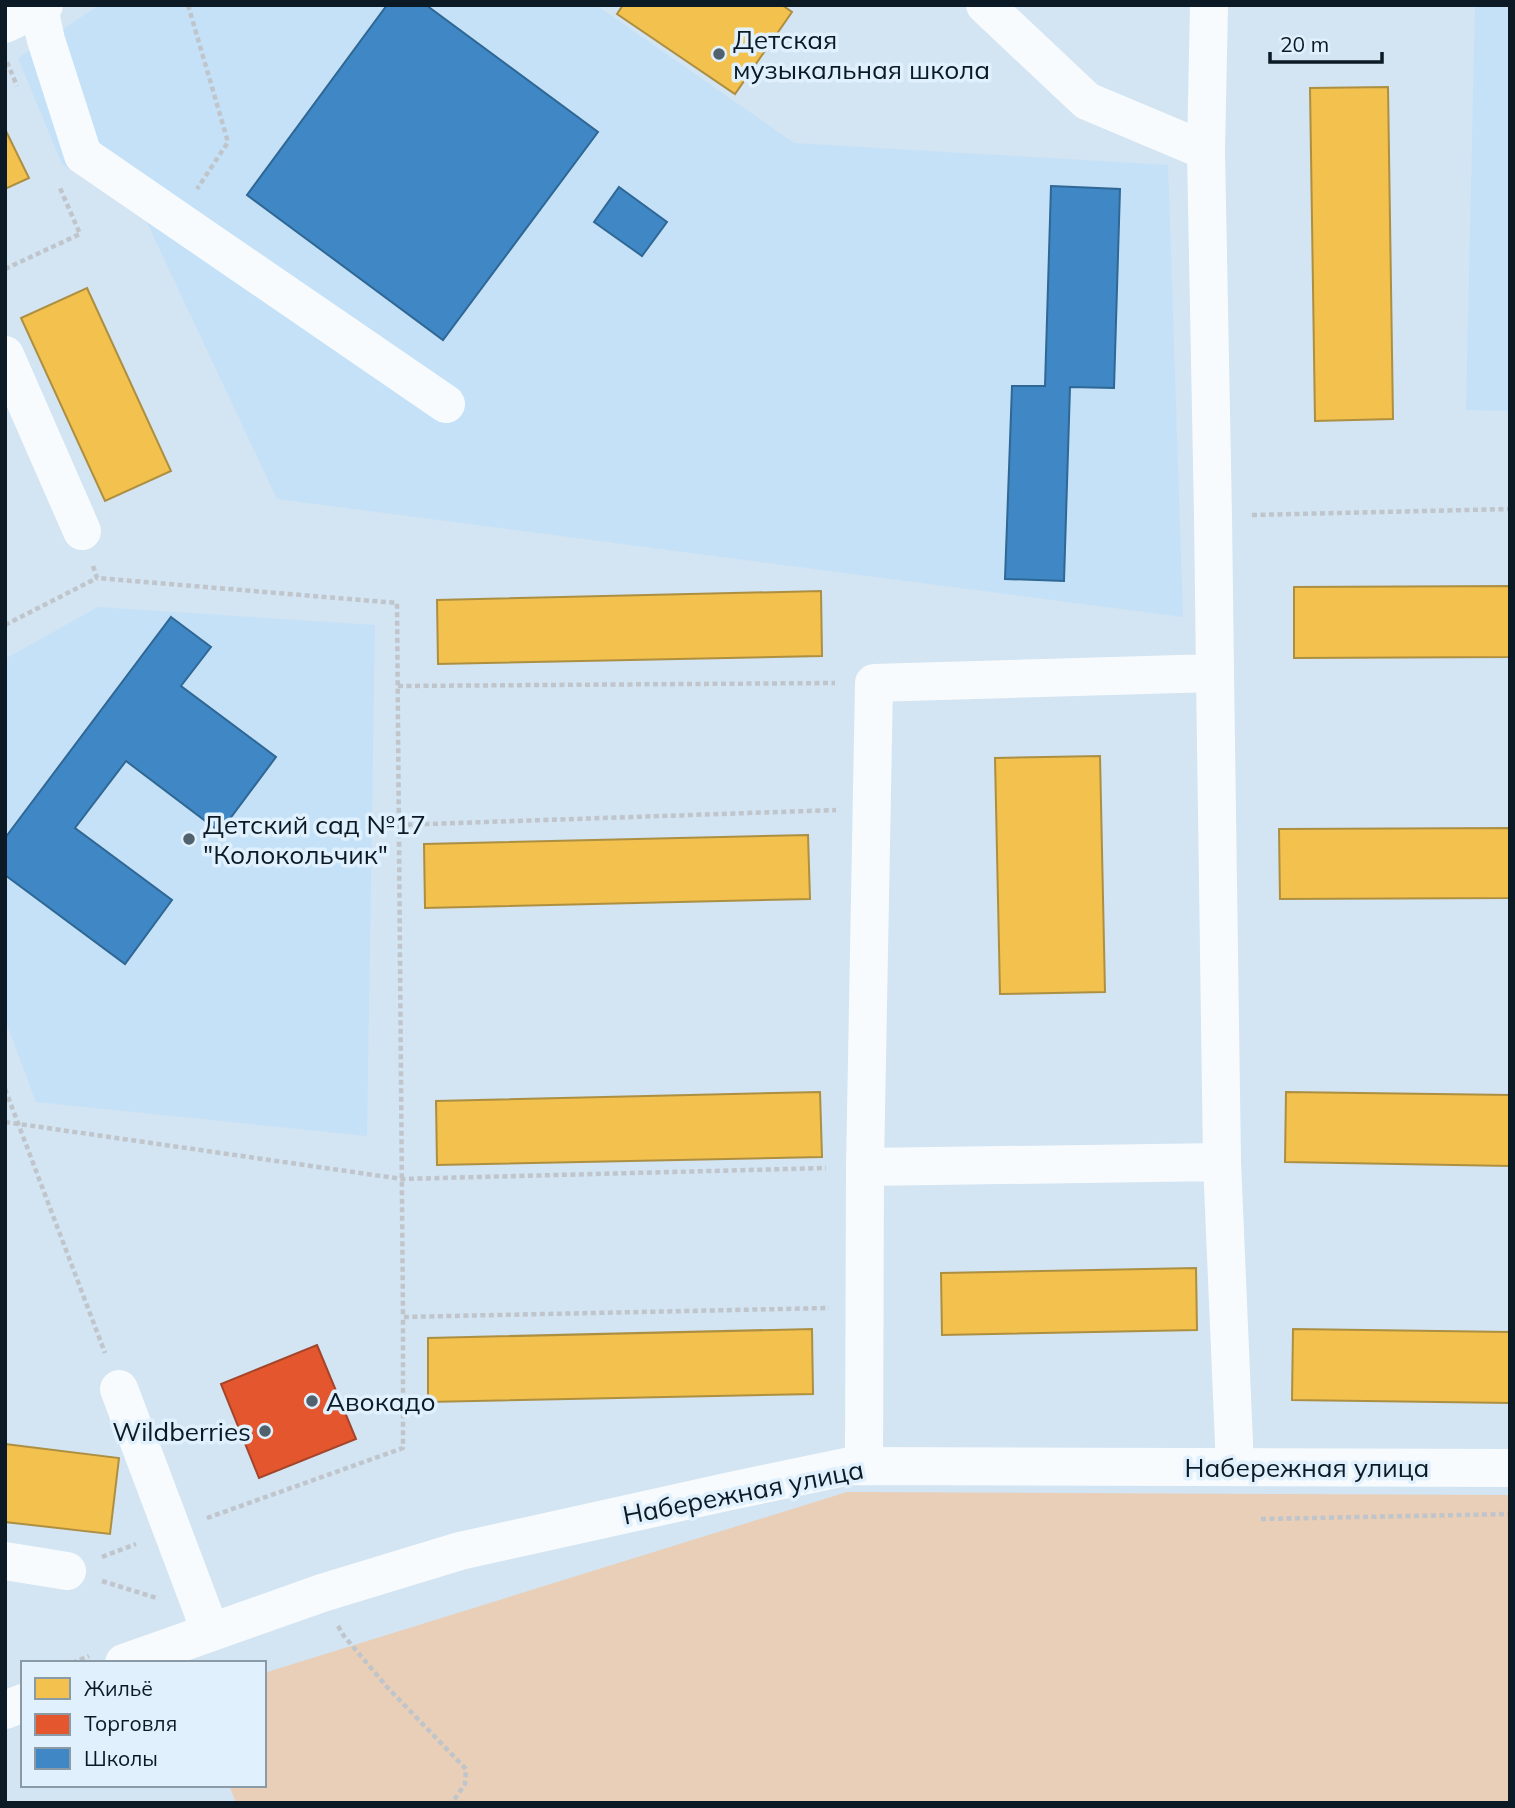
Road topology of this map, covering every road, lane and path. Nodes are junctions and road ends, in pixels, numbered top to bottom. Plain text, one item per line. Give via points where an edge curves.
1 (188, 5) edge
2 (985, 5) edge
3 (1209, 5) edge
4 (29, 13) edge
5 (5, 58) edge
6 (21, 96) dead end
7 (1206, 151) junction
8 (58, 184) dead end
9 (177, 219) junction
10 (5, 269) edge
11 (5, 355) edge
12 (446, 404) dead end
13 (1510, 509) edge
14 (1213, 516) junction
15 (82, 531) joint
16 (97, 578) junction
17 (5, 625) edge
18 (1215, 673) junction
19 (874, 683) junction
20 (398, 686) junction
21 (872, 809) junction
22 (399, 825) junction
23 (5, 1089) edge
24 (5, 1122) edge
25 (18, 1124) junction
26 (1223, 1162) junction
27 (865, 1167) junction
28 (402, 1179) junction
29 (864, 1308) junction
30 (403, 1317) junction
31 (119, 1389) joint
32 (864, 1466) junction
33 (1235, 1467) junction
34 (1510, 1468) edge
35 (1510, 1514) edge
36 (1261, 1519) dead end
37 (172, 1531) junction
38 (5, 1561) edge
39 (68, 1570) junction
40 (322, 1593) junction
41 (206, 1622) junction
42 (167, 1655) edge
43 (135, 1661) edge
44 (452, 1803) edge

1 - 9 path via 228,142
2 - 7 street via 1087,101
3 - 7 street
4 - 9 street via 46,40 83,155
5 - 6 path
7 - 14 street
8 - 10 path via 80,234
9 - 12 street
11 - 15 street
13 - 14 path
14 - 18 street
15 - 16 path
16 - 17 path
16 - 20 path via 397,603
18 - 19 street
18 - 26 street
19 - 20 path
19 - 21 street
20 - 22 path
21 - 22 path
21 - 27 street
22 - 28 path
23 - 25 path
24 - 25 path
25 - 28 path
25 - 31 path
26 - 27 street
26 - 33 street
27 - 28 path
27 - 29 street
28 - 30 path
29 - 30 path
29 - 32 street
30 - 37 path via 403,1448
31 - 37 street
32 - 33 street, Набережная улица
32 - 40 street, Набережная улица via 460,1551
33 - 34 street, Набережная улица
35 - 36 path
37 - 39 path
37 - 41 street
38 - 39 street
39 - 41 path
40 - 41 street, Набережная улица
40 - 44 path via 344,1636 466,1769 465,1784
41 - 42 street, Набережная улица
42 - 43 street, Набережная улица

